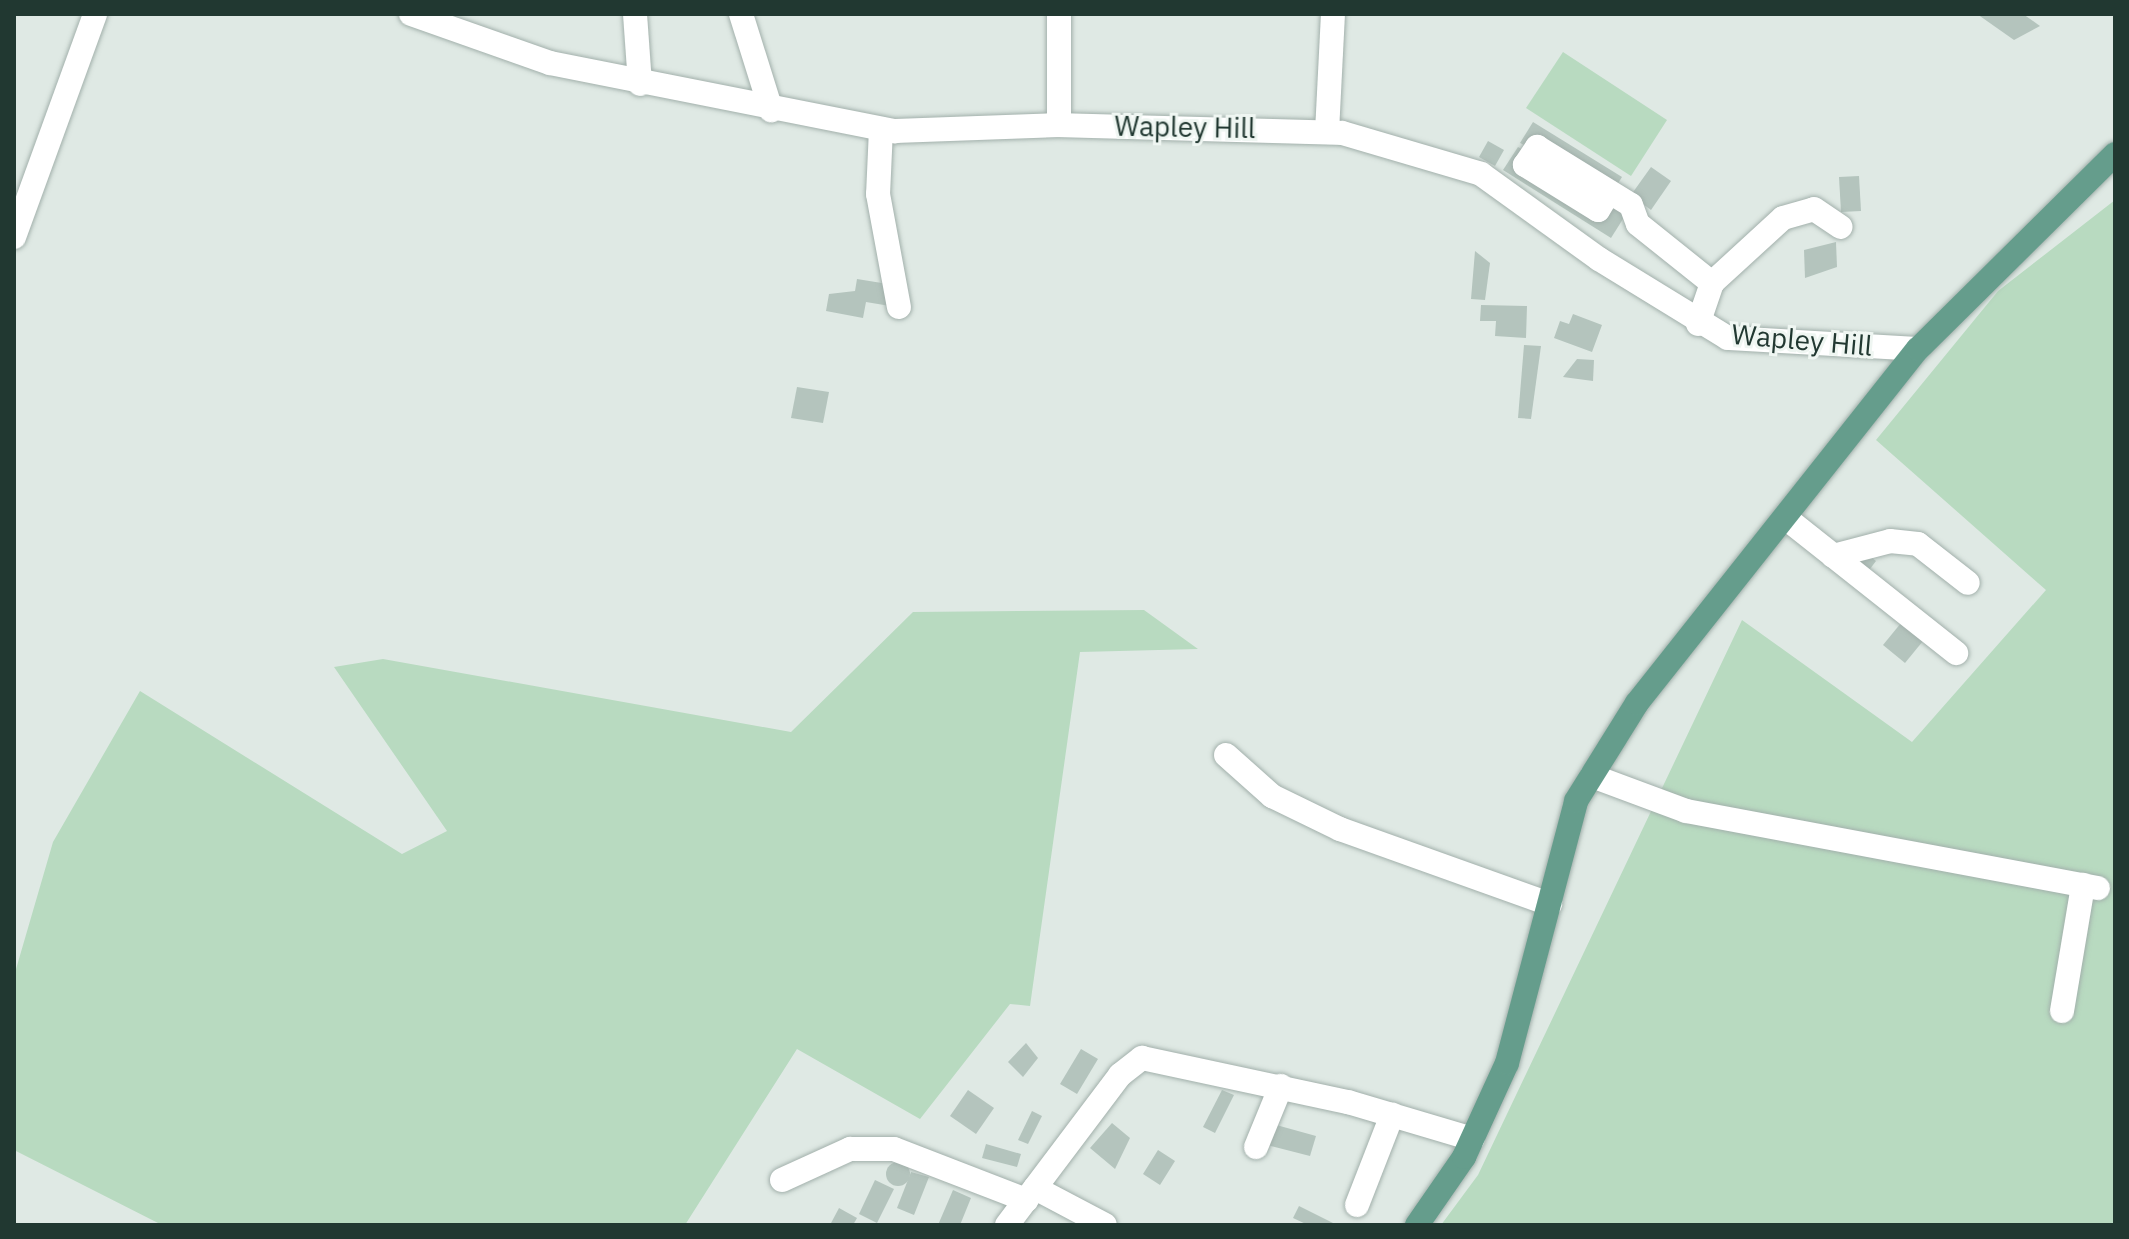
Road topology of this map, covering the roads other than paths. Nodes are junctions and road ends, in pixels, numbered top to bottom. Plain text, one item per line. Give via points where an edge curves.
1 (95, 14) edge
2 (411, 14) edge
3 (635, 14) edge
4 (741, 14) edge
5 (1059, 14) edge
6 (1333, 14) edge
7 (640, 84) junction
8 (771, 110) junction
9 (1059, 125) junction
10 (881, 129) junction
11 (1327, 132) junction
12 (2115, 154) edge
13 (1609, 192) dead end
14 (1841, 227) dead end
15 (14, 237) edge
16 (1712, 283) junction
17 (899, 307) dead end
18 (1698, 324) junction
19 (1918, 349) junction
20 (1787, 519) junction
21 (1833, 556) junction
22 (1968, 583) dead end
23 (1956, 653) dead end
24 (1226, 755) dead end
25 (1592, 776) junction
26 (1550, 904) junction
27 (2062, 1011) dead end
28 (1281, 1086) junction
29 (1392, 1115) junction
30 (1473, 1139) junction
31 (1256, 1147) dead end
32 (782, 1180) dead end
33 (1030, 1194) junction
34 (1357, 1205) dead end
35 (1007, 1225) edge
36 (1105, 1225) edge
37 (1417, 1225) edge

1 - 15 street
2 - 7 street, Wapley Hill via 550,63
3 - 7 street
4 - 8 street
5 - 9 street
6 - 11 street
7 - 8 street, Wapley Hill
8 - 10 street, Wapley Hill
9 - 10 street, Wapley Hill via 996,132
9 - 11 street, Wapley Hill
10 - 17 street via 878,194
11 - 18 street, Wapley Hill via 1481,174
12 - 19 main road
13 - 16 street
14 - 16 street via 1814,209 1794,211
16 - 18 street
18 - 19 street, Wapley Hill via 1728,338
19 - 20 main road
20 - 21 street
20 - 25 main road via 1637,703
21 - 22 street via 1890,541 1918,544
21 - 23 street
24 - 26 street via 1272,796 1340,829
25 - 26 main road via 1576,801
25 - 27 street via 1686,811 2090,887
26 - 30 main road via 1507,1063
28 - 29 street
28 - 31 street
28 - 33 street via 1142,1058 1120,1075
29 - 30 street
29 - 34 street
30 - 37 main road
32 - 33 street via 850,1149 894,1149
33 - 35 street
33 - 36 street

